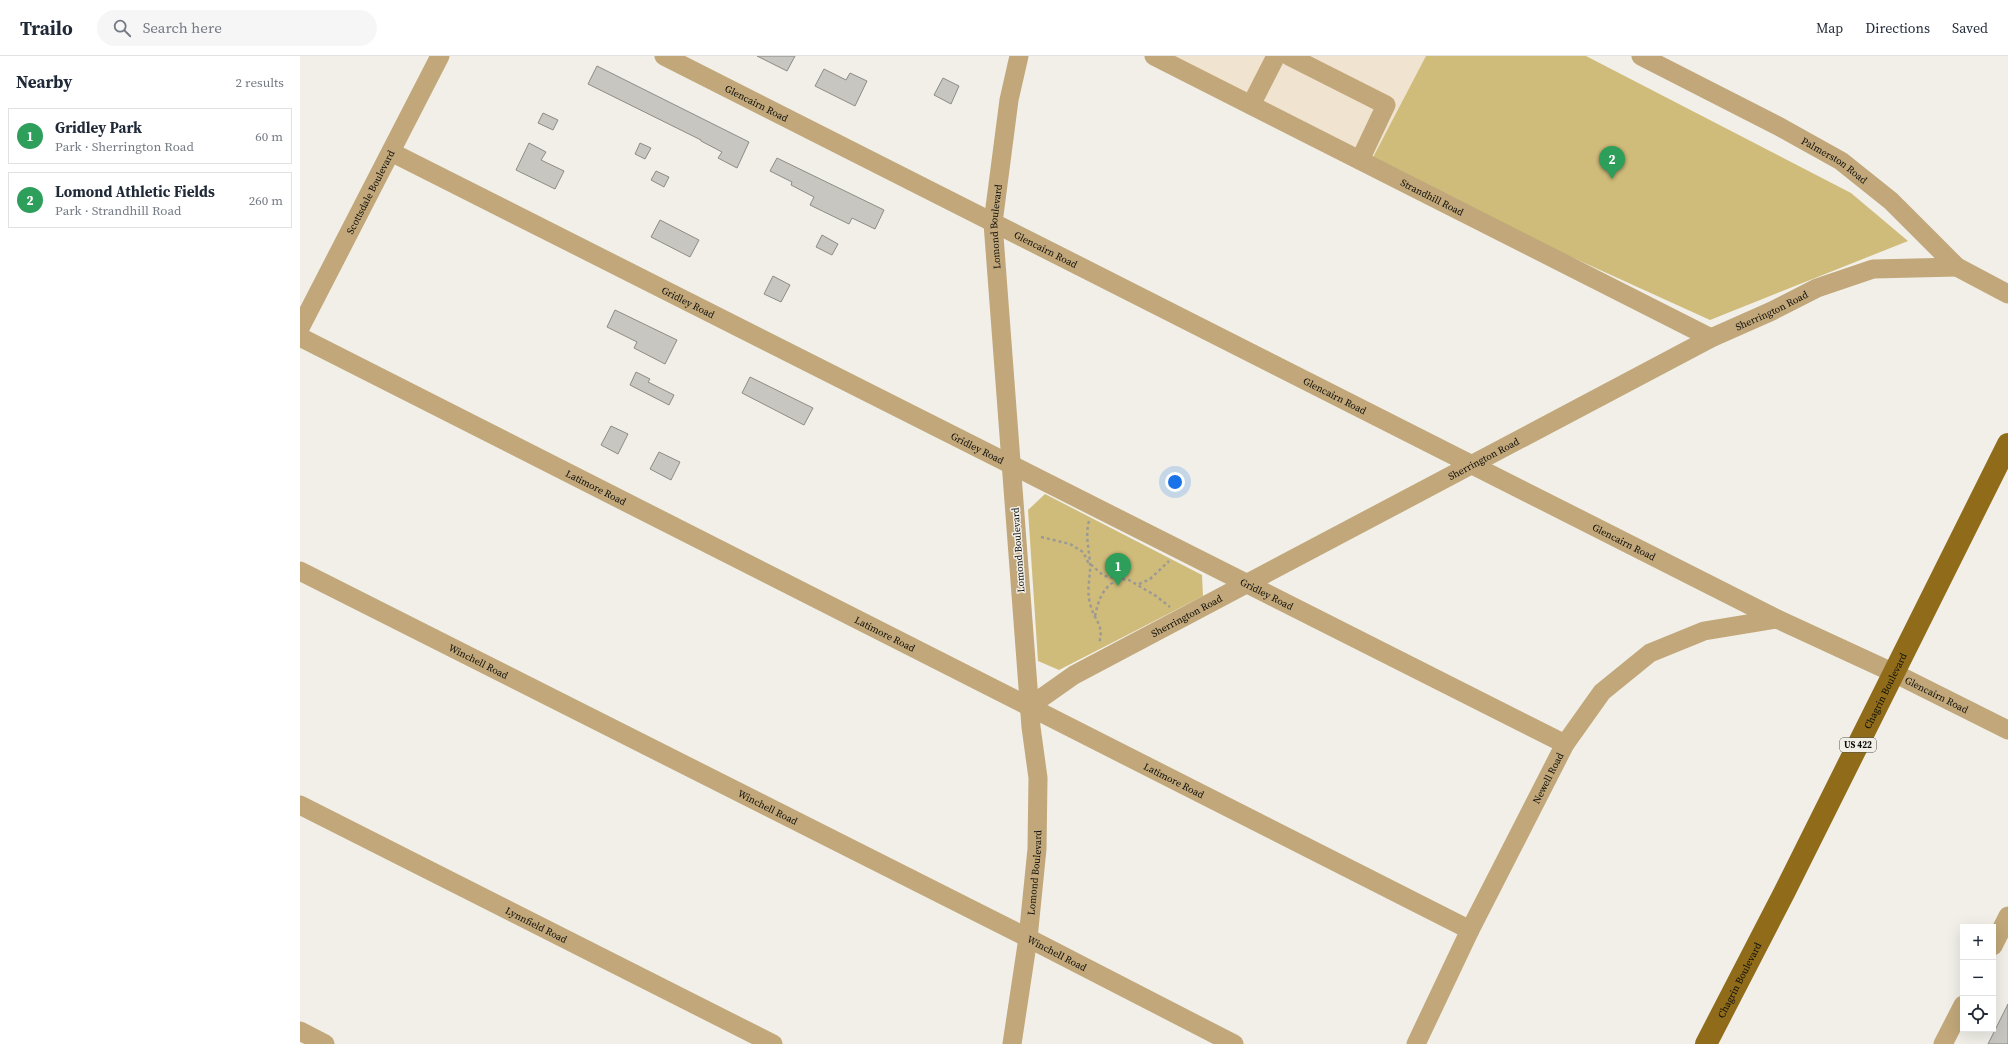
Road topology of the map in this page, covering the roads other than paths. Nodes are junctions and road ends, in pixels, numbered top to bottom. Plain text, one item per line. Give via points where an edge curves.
1 (440, 56) edge
2 (664, 56) edge
3 (1020, 56) edge
4 (1154, 56) edge
5 (1276, 56) edge
6 (1289, 56) edge
7 (1641, 56) edge
8 (1251, 105) junction
9 (391, 152) junction
10 (1360, 160) junction
11 (993, 223) junction
12 (1957, 267) junction
13 (2008, 294) edge
14 (300, 328) edge
15 (300, 338) edge
16 (1711, 338) junction
17 (2008, 444) edge
18 (1471, 465) junction
19 (1011, 466) junction
20 (300, 571) edge
21 (1247, 584) junction
22 (1777, 619) junction
23 (1894, 673) junction
24 (1030, 706) junction
25 (2008, 730) edge
26 (1565, 744) junction
27 (300, 805) edge
28 (2008, 916) edge
29 (1470, 930) junction
30 (1028, 938) junction
31 (1996, 940) edge
32 (1960, 1011) edge
33 (300, 1031) edge
34 (325, 1044) edge
35 (773, 1044) edge
36 (1012, 1044) edge
37 (1234, 1044) edge
38 (1416, 1044) edge
39 (1706, 1044) edge
40 (1943, 1044) edge

1 - 9 street, Scottsdale Boulevard
2 - 11 street, Glencairn Road
3 - 11 street, Lomond Boulevard via 1009,100
4 - 8 street, Strandhill Road
5 - 8 street
6 - 10 street via 1386,105
7 - 12 street, Palmerston Road via 1841,161 1891,201
8 - 10 street, Strandhill Road
9 - 14 street, Scottsdale Boulevard
9 - 19 street, Gridley Road
10 - 16 street, Strandhill Road
11 - 18 street, Glencairn Road
11 - 19 street, Lomond Boulevard
12 - 13 street, Palmerston Road
12 - 16 street, Sherrington Road via 1873,269 1817,288
15 - 24 street, Latimore Road
16 - 18 street, Sherrington Road
17 - 23 main road, Chagrin Boulevard / US 422
18 - 21 street, Sherrington Road
18 - 22 street, Glencairn Road
19 - 21 street, Gridley Road
19 - 24 street, Lomond Boulevard
20 - 30 street, Winchell Road
21 - 24 street, Sherrington Road via 1074,675
21 - 26 street, Gridley Road
22 - 23 street, Glencairn Road
22 - 26 street, Newell Road via 1704,631 1650,653 1602,692
23 - 25 street, Glencairn Road
23 - 39 main road, Chagrin Boulevard / US 422
24 - 29 street, Latimore Road
24 - 30 street, Lomond Boulevard via 1038,778 1038,841
26 - 29 street, Newell Road
27 - 35 street, Lynnfield Road
28 - 31 street
29 - 38 street, Newell Road
30 - 36 street, Lomond Boulevard
30 - 37 street, Winchell Road
32 - 40 street
33 - 34 street

